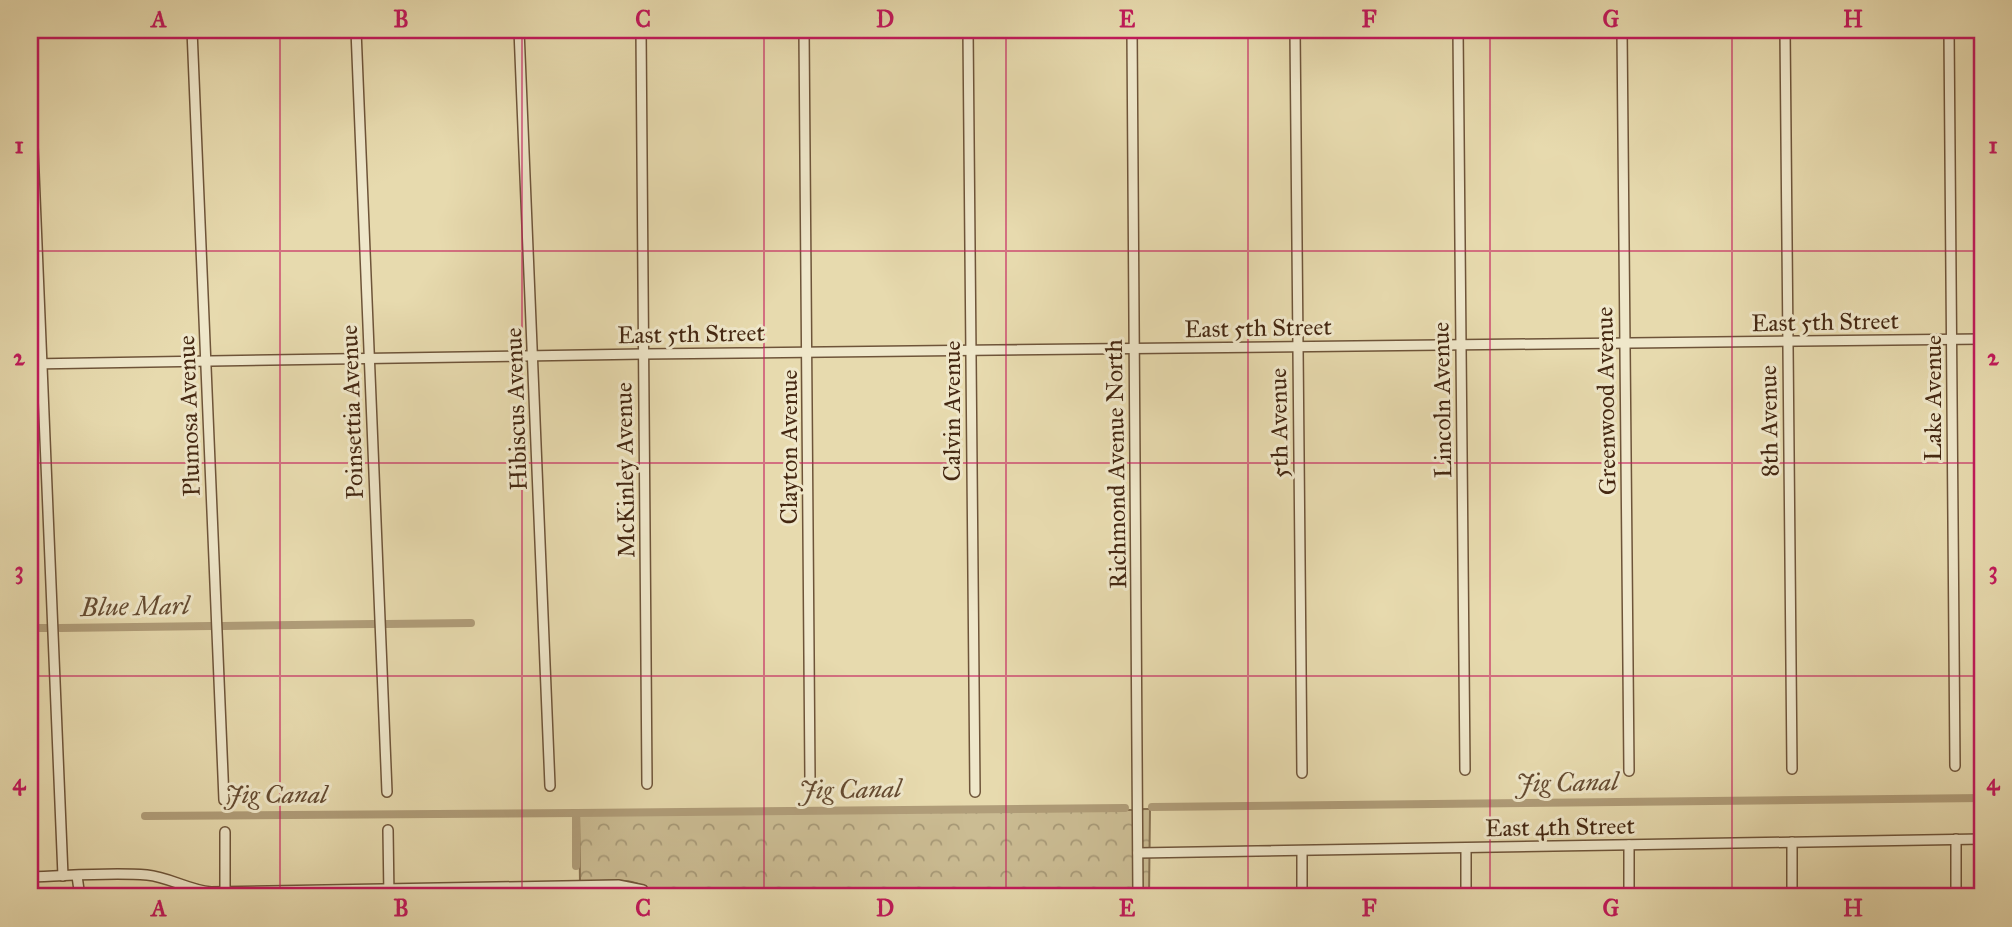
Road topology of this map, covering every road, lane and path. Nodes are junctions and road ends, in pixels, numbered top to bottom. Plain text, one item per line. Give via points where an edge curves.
1 (192, 30) edge
2 (356, 30) edge
3 (519, 30) edge
4 (640, 30) edge
5 (804, 30) edge
6 (968, 30) edge
7 (1132, 30) edge
8 (1295, 30) edge
9 (1458, 30) edge
10 (1622, 30) edge
11 (1785, 30) edge
12 (1949, 30) edge
13 (30, 75) edge
14 (1952, 339) junction
15 (1982, 339) edge
16 (1788, 341) junction
17 (1624, 343) junction
18 (1461, 345) junction
19 (1297, 347) junction
20 (1134, 349) junction
21 (971, 350) junction
22 (807, 352) junction
23 (643, 354) junction
24 (533, 356) junction
25 (369, 358) junction
26 (206, 361) junction
27 (30, 364) edge
28 (42, 364) junction
29 (1955, 766) dead end
30 (1792, 769) dead end
31 (1465, 770) dead end
32 (1629, 771) dead end
33 (1302, 773) dead end
34 (810, 780) dead end
35 (648, 784) dead end
36 (550, 786) dead end
37 (387, 792) dead end
38 (975, 792) dead end
39 (224, 800) dead end
40 (388, 830) dead end
41 (225, 832) dead end
42 (1956, 839) junction
43 (1982, 839) edge
44 (1792, 842) junction
45 (1629, 845) junction
46 (1466, 848) junction
47 (1302, 851) junction
48 (1138, 853) junction
49 (63, 876) junction
50 (77, 876) junction
51 (30, 877) edge
52 (225, 892) junction
53 (389, 893) edge
54 (80, 897) edge
55 (646, 897) edge
56 (1138, 897) edge
57 (1302, 897) edge
58 (1466, 897) edge
59 (1629, 897) edge
60 (1792, 897) edge
61 (1956, 897) edge

1 - 26 street, Plumosa Avenue
2 - 25 street, Poinsettia Avenue
3 - 24 street, Hibiscus Avenue
4 - 23 street, McKinley Avenue
5 - 22 street, Clayton Avenue
6 - 21 street, Calvin Avenue
7 - 20 street, Richmond Avenue North
8 - 19 street, 5th Avenue
9 - 18 street, Lincoln Avenue
10 - 17 street, Greenwood Avenue
11 - 16 street, 8th Avenue
12 - 14 street, Lake Avenue
13 - 28 street
14 - 15 street, East 5th Street
14 - 16 street, East 5th Street
14 - 29 street, Lake Avenue
16 - 17 street, East 5th Street
16 - 30 street, 8th Avenue
17 - 18 street, East 5th Street
17 - 32 street, Greenwood Avenue
18 - 19 street, East 5th Street
18 - 31 street, Lincoln Avenue
19 - 20 street, East 5th Street
19 - 33 street, 5th Avenue
20 - 21 street, East 5th Street
20 - 48 street, Richmond Avenue North
21 - 22 street, East 5th Street
21 - 38 street, Calvin Avenue
22 - 23 street, East 5th Street
22 - 34 street, Clayton Avenue
23 - 24 street, East 5th Street
23 - 35 street, McKinley Avenue
24 - 25 street, East 5th Street
24 - 36 street, Hibiscus Avenue
25 - 26 street, East 5th Street
25 - 37 street, Poinsettia Avenue
26 - 28 street, East 5th Street
26 - 39 street, Plumosa Avenue
27 - 28 street, East 5th Street
28 - 49 street
40 - 53 street
41 - 52 street
42 - 43 street, East 4th Street
42 - 44 street, East 4th Street
42 - 61 street
44 - 45 street, East 4th Street
44 - 60 street
45 - 46 street, East 4th Street
45 - 59 street
46 - 47 street, East 4th Street
46 - 58 street
47 - 48 street, East 4th Street
47 - 57 street
48 - 56 street, Richmond Avenue North
49 - 50 street
49 - 51 street
50 - 52 street via 146,875 196,891
50 - 54 street
52 - 53 street
53 - 55 street via 618,885 643,890

